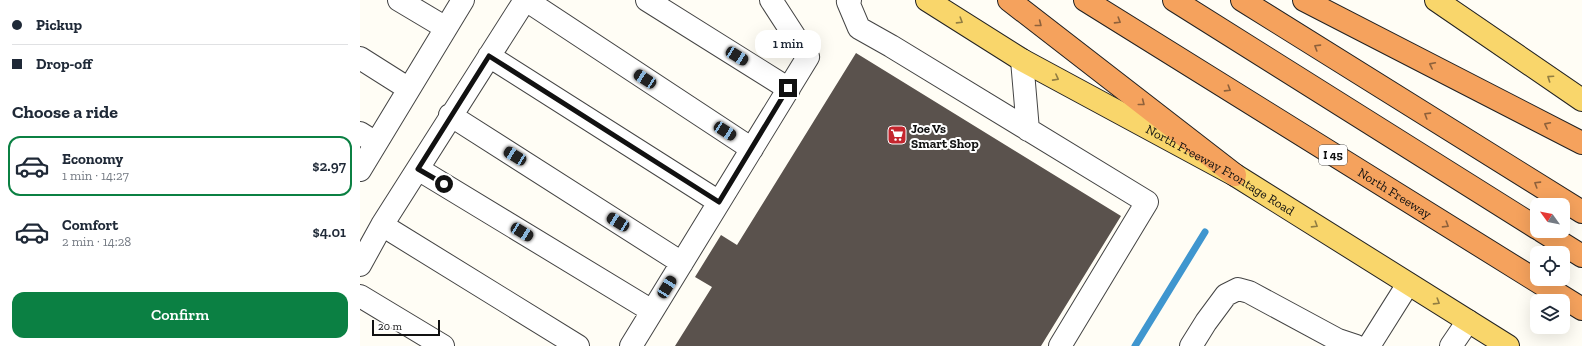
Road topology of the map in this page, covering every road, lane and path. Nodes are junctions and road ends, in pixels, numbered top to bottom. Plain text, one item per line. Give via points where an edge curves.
1 (399, 0) edge
2 (463, 0) edge
3 (525, 0) edge
4 (647, 0) edge
5 (771, 0) edge
6 (850, 0) edge
7 (927, 0) edge
8 (1009, 0) edge
9 (1085, 0) edge
10 (1174, 0) edge
11 (1242, 0) edge
12 (1304, 0) edge
13 (1436, 0) edge
14 (446, 28) junction
15 (489, 56) junction
16 (360, 58) edge
17 (1022, 60) junction
18 (788, 88) junction
19 (409, 89) junction
20 (1580, 95) edge
21 (450, 116) junction
22 (1028, 130) junction
23 (368, 138) edge
24 (1582, 143) edge
25 (752, 149) junction
26 (418, 169) junction
27 (360, 170) edge
28 (1235, 175) junction
29 (719, 202) junction
30 (1582, 212) edge
31 (1530, 224) edge
32 (382, 225) junction
33 (1553, 238) edge
34 (1582, 256) edge
35 (682, 263) junction
36 (360, 264) edge
37 (1408, 284) junction
38 (360, 296) edge
39 (1582, 309) edge
40 (652, 311) junction
41 (1468, 321) junction
42 (443, 346) edge
43 (578, 346) edge
44 (631, 346) edge
45 (1060, 346) edge
46 (1191, 346) edge
47 (1356, 346) edge
48 (1369, 346) edge
49 (1451, 346) edge
50 (1508, 346) edge

1 - 14 lane
2 - 14 lane
3 - 15 lane
3 - 25 lane
4 - 18 lane
5 - 18 lane via 808,57
6 - 22 lane via 848,2 860,28
7 -> 17 main road, North Freeway Frontage Road
8 -> 28 highway
9 -> 39 highway, North Freeway / I 45
10 - 31 highway
30 -> 11 highway
24 -> 12 highway
20 -> 13 main road
14 - 19 lane
15 - 21 lane
15 - 29 lane
16 - 19 lane
17 - 22 lane
17 -> 28 main road, North Freeway Frontage Road
18 - 25 lane
19 - 23 lane
21 - 26 lane
21 - 35 lane
22 - 45 lane via 1147,202
23 - 27 lane
25 - 29 lane
26 - 32 lane
26 - 40 lane
28 -> 37 main road, North Freeway Frontage Road
29 - 35 lane
32 - 36 lane
32 - 43 lane
33 - 34 highway
35 - 40 lane
37 -> 41 main road, North Freeway Frontage Road
37 - 48 lane
38 - 42 lane
40 - 44 lane
41 - 49 lane
41 - 50 main road, North Freeway Frontage Road
46 - 47 lane via 1226,295 1238,289 1249,292 1338,340

